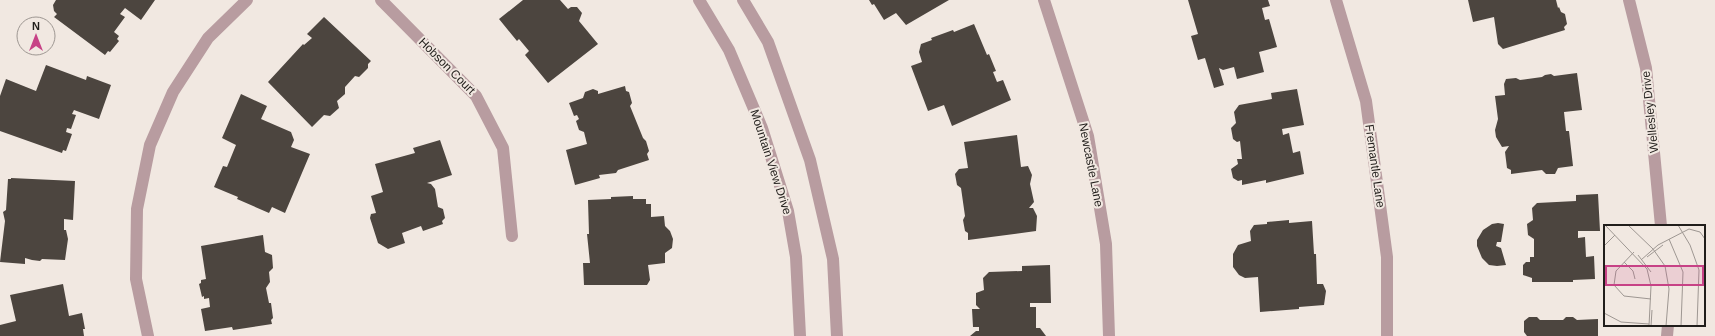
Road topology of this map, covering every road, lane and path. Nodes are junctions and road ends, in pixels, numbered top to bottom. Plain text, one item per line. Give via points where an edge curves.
1 (247, 0) edge
2 (381, 0) edge
3 (699, 0) edge
4 (743, 0) edge
5 (1044, 0) edge
6 (1336, 0) edge
7 (1629, 0) edge
8 (1662, 225) edge
9 (512, 236) dead end
10 (148, 336) edge
11 (800, 336) edge
12 (837, 336) edge
13 (1109, 336) edge
14 (1387, 336) edge

1 - 10 street via 208,38 173,92 150,145 137,209 136,279
2 - 9 street, Hobson Court via 476,96 503,148
3 - 11 street, Mountain View Drive via 729,50 762,128 788,211 796,258
4 - 12 street via 768,42 810,160 833,260
5 - 13 street, Newcastle Lane via 1088,136 1106,244
6 - 14 street, Fremantle Lane via 1366,101 1387,258
7 - 8 street, Wellesley Drive via 1646,68

